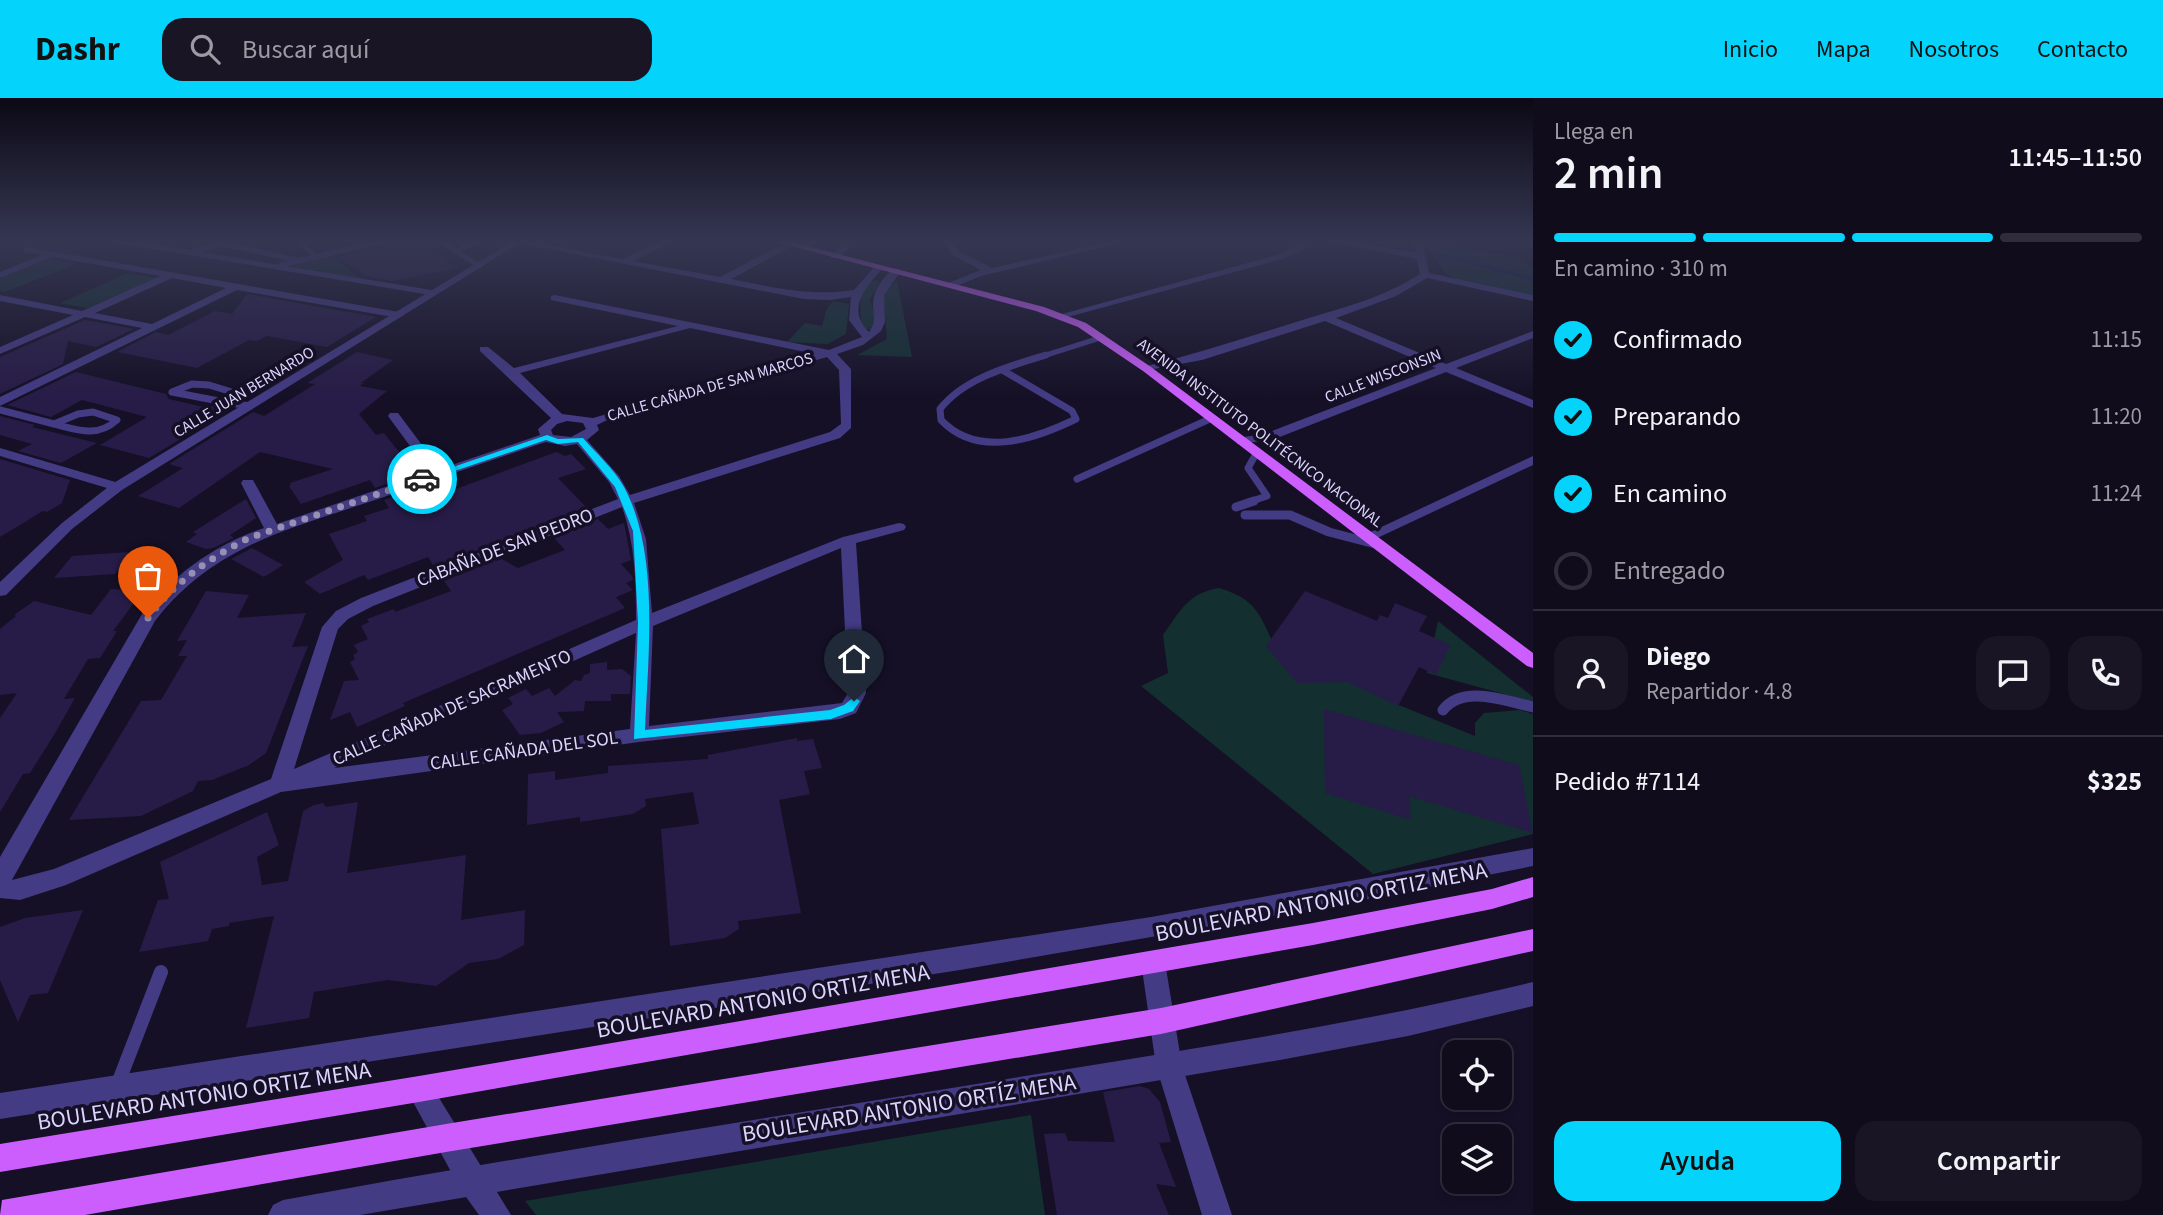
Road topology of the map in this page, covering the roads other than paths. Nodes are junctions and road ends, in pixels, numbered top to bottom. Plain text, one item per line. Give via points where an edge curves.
1 (131, 293) edge
2 (222, 293) edge
3 (277, 293) edge
4 (434, 293) edge
5 (789, 293) edge
6 (857, 293) joint
7 (881, 293) edge
8 (980, 293) edge
9 (1145, 293) edge
10 (1394, 293) edge
11 (1510, 293) edge
12 (0, 298) edge
13 (1533, 298) edge
14 (555, 299) dead end
15 (854, 306) junction
16 (878, 307) junction
17 (83, 315) junction
18 (399, 315) junction
19 (1060, 316) junction
20 (1324, 317) junction
21 (692, 326) junction
22 (153, 327) junction
23 (1533, 334) edge
24 (868, 337) junction
25 (1103, 337) junction
26 (484, 349) dead end
27 (0, 351) edge
28 (829, 353) junction
29 (1147, 369) junction
30 (1448, 369) junction
31 (1004, 371) junction
32 (512, 372) junction
33 (224, 401) junction
34 (0, 402) edge
35 (1533, 404) edge
36 (250, 406) junction
37 (0, 411) edge
38 (394, 416) dead end
39 (560, 418) junction
40 (1212, 418) junction
41 (592, 423) junction
42 (54, 424) junction
43 (547, 437) junction
44 (580, 440) junction
45 (1242, 441) junction
46 (0, 452) edge
47 (1257, 452) junction
48 (1533, 460) edge
49 (436, 474) junction
50 (1077, 479) dead end
51 (248, 483) dead end
52 (117, 487) junction
53 (625, 500) junction
54 (1236, 507) dead end
55 (1245, 515) dead end
56 (899, 527) dead end
57 (272, 528) junction
58 (848, 540) junction
59 (1374, 541) junction
60 (0, 591) edge
61 (644, 623) junction
62 (1530, 655) edge
63 (1533, 707) edge
64 (1443, 710) dead end
65 (639, 735) junction
66 (279, 784) junction
67 (1533, 857) edge
68 (2, 883) edge
69 (1533, 887) edge
70 (1533, 940) edge
71 (1153, 962) junction
72 (161, 972) dead end
73 (1533, 994) edge
74 (1161, 1021) junction
75 (1169, 1066) junction
76 (117, 1086) junction
77 (419, 1089) junction
78 (0, 1106) edge
79 (446, 1138) junction
80 (0, 1158) edge
81 (471, 1180) junction
82 (2, 1215) edge
83 (283, 1215) edge
84 (496, 1215) edge
85 (1217, 1215) edge

1 - 17 street
2 - 22 street
3 - 18 street
4 - 18 street, CALLE JUAN BERNARDO
5 - 6 street via 830,297
6 - 15 street
7 - 16 street
8 - 19 main road, AVENIDA INSTITUTO POLITÉCNICO NACIONAL
9 - 19 street
10 - 20 street
11 - 13 street
12 - 17 street
14 - 21 street
15 - 16 street
15 - 24 street via 853,321
16 - 24 street via 880,321
17 - 22 street
17 - 27 street
18 - 36 street, CALLE JUAN BERNARDO
19 - 25 main road, AVENIDA INSTITUTO POLITÉCNICO NACIONAL
20 - 29 street
20 - 30 street
21 - 28 street
21 - 32 street
22 - 34 street
23 - 30 street, CALLE WISCONSIN
24 - 28 street, CALLE CAÑADA DE SAN MARCOS
25 - 29 main road, AVENIDA INSTITUTO POLITÉCNICO NACIONAL
25 - 31 lane
26 - 32 street
28 - 41 street, CALLE CAÑADA DE SAN MARCOS
28 - 53 street, CABAÑA DE SAN PEDRO via 845,369 847,419 843,430
29 - 40 main road, AVENIDA INSTITUTO POLITÉCNICO NACIONAL
30 - 35 street
30 - 45 street, CALLE WISCONSIN via 1267,437
31 - 31 lane via 954,393 940,408 942,421 966,437 994,444 1076,419 1072,411
32 - 39 street
33 - 33 lane via 232,393 190,383 172,391
33 - 36 lane
36 - 52 street, CALLE JUAN BERNARDO
37 - 42 lane
38 - 49 street
39 - 41 street
39 - 43 street via 544,429
40 - 45 main road, AVENIDA INSTITUTO POLITÉCNICO NACIONAL
40 - 50 lane
41 - 44 street via 590,434
42 - 42 lane via 88,411 117,419 92,433
43 - 44 street via 558,442
43 - 49 street
44 - 53 street via 619,486
45 - 47 main road, AVENIDA INSTITUTO POLITÉCNICO NACIONAL
46 - 52 street
47 - 54 lane via 1248,468 1267,496
47 - 59 main road, AVENIDA INSTITUTO POLITÉCNICO NACIONAL
48 - 59 street
49 - 57 street
51 - 57 street
52 - 60 street, CALLE JUAN BERNARDO
53 - 61 street via 638,531
53 - 66 street, CABAÑA DE SAN PEDRO via 342,615 326,636
55 - 59 lane via 1290,514 1340,535
56 - 58 street, CALLE CAÑADA DE SACRAMENTO
57 - 68 street via 223,551 161,600
58 - 61 street, CALLE CAÑADA DE SACRAMENTO
58 - 65 street, CALLE CAÑADA DEL SOL via 857,681 849,708 831,715
59 - 62 main road, AVENIDA INSTITUTO POLITÉCNICO NACIONAL
61 - 65 street
61 - 66 street, CALLE CAÑADA DE SACRAMENTO
63 - 64 lane via 1468,695 1454,698
65 - 66 street, CALLE CAÑADA DEL SOL
66 - 68 street, CALLE CAÑADA DE SACRAMENTO via 58,878 20,890
67 - 76 street via 1030,948
69 - 71 main road, BOULEVARD ANTONIO ORTIZ MENA via 1492,899
70 - 74 main road
71 - 74 street
71 - 77 main road, BOULEVARD ANTONIO ORTIZ MENA
72 - 76 lane
73 - 75 street, BOULEVARD ANTONIO ORTÍZ MENA via 1453,1014
74 - 75 street
74 - 79 main road
75 - 81 street, BOULEVARD ANTONIO ORTÍZ MENA
75 - 85 street
76 - 78 street
77 - 79 street
77 - 80 main road, BOULEVARD ANTONIO ORTIZ MENA
79 - 81 street
79 - 82 main road
81 - 83 street, BOULEVARD ANTONIO ORTÍZ MENA
81 - 84 street

